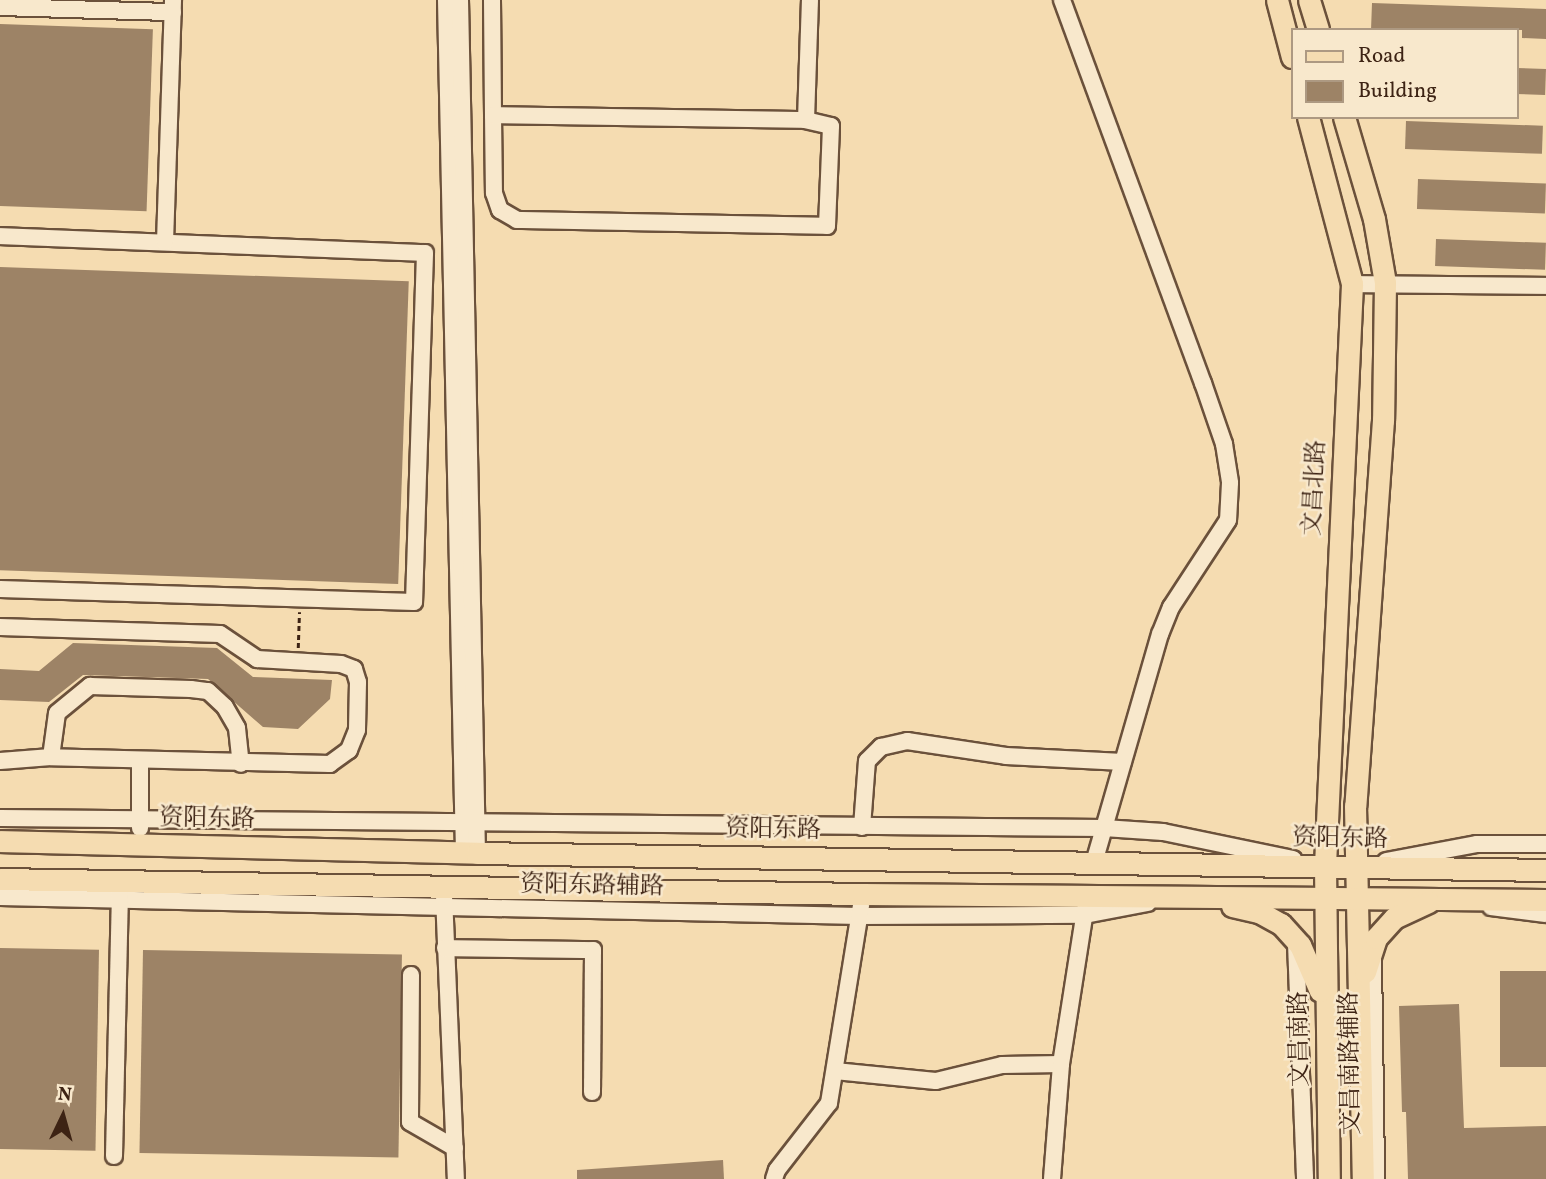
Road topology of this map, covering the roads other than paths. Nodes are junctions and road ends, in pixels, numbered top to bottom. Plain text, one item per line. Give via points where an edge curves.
1 (446, 0) edge
2 (460, 0) edge
3 (492, 0) edge
4 (810, 0) edge
5 (1062, 0) edge
6 (1277, 0) edge
7 (1309, 0) edge
8 (173, 6) edge
9 (0, 7) edge
10 (1317, 28) edge
11 (1290, 49) edge
12 (493, 115) junction
13 (1309, 119) edge
14 (1345, 119) edge
15 (806, 120) junction
16 (0, 236) edge
17 (165, 242) junction
18 (1385, 283) junction
19 (1352, 284) junction
20 (1546, 286) edge
21 (0, 589) edge
22 (0, 626) edge
23 (51, 757) junction
24 (141, 760) junction
25 (0, 761) edge
26 (1124, 762) junction
27 (241, 764) junction
28 (0, 818) edge
29 (140, 820) junction
30 (470, 824) junction
31 (862, 827) junction
32 (1104, 828) junction
33 (0, 841) edge
34 (1546, 844) edge
35 (141, 845) junction
36 (470, 853) junction
37 (1094, 862) junction
38 (1325, 866) junction
39 (1356, 867) junction
40 (1546, 870) edge
41 (0, 879) edge
42 (120, 890) junction
43 (863, 894) junction
44 (444, 896) junction
45 (1181, 896) junction
46 (0, 897) edge
47 (1324, 898) junction
48 (1357, 898) junction
49 (1436, 899) junction
50 (1546, 900) edge
51 (1086, 905) junction
52 (1546, 914) edge
53 (859, 915) junction
54 (1296, 941) junction
55 (1373, 946) junction
56 (446, 948) junction
57 (411, 975) dead end
58 (1359, 1012) junction
59 (1326, 1013) junction
60 (1061, 1064) junction
61 (835, 1071) junction
62 (592, 1092) dead end
63 (455, 1148) junction
64 (114, 1156) dead end
65 (456, 1179) edge
66 (774, 1179) edge
67 (1052, 1179) edge
68 (1305, 1179) edge
69 (1329, 1179) edge
70 (1363, 1179) edge
71 (1376, 1179) edge

1 - 30 street
2 - 30 street
3 - 12 street
4 - 15 street
5 - 26 street via 1207,395 1224,444 1230,483 1228,520 1171,607 1160,634
6 - 11 main road
7 - 10 main road
8 - 9 street
8 - 17 street
12 - 15 street
12 - 15 street via 494,193 500,210 517,220 827,226 831,126
13 - 19 main road, 文昌北路
14 - 18 main road via 1374,219
16 - 17 street
17 - 21 street via 425,253 414,602
18 - 19 street
18 - 20 street
18 - 39 main road via 1384,420 1356,806
19 - 38 main road, 文昌北路
22 - 27 street via 220,634 257,659 341,664 354,669 357,730 349,750 330,764
23 - 24 street
23 - 25 street
23 - 27 street via 57,713 90,686 178,689 208,691 225,706 237,728
24 - 27 street
24 - 29 street
26 - 31 street via 1006,756 908,741 881,747 867,761
26 - 32 street
28 - 29 street
29 - 30 street
29 - 35 street
30 - 31 street
30 - 36 street
31 - 32 street
32 - 37 street
32 - 38 street via 1163,832
33 - 35 main road, 资阳东路
34 - 39 street via 1477,844
35 - 36 main road, 资阳东路
36 - 37 main road, 资阳东路
37 - 38 main road, 资阳东路
38 - 39 main road, 资阳东路
38 - 47 main road, 文昌北路
39 - 40 main road, 资阳东路
39 - 48 main road
41 - 42 main road
42 - 44 main road
42 - 46 street
42 - 64 street
43 - 44 main road
43 - 51 main road
43 - 53 street
44 - 53 street, 资阳东路辅路
44 - 56 street
45 - 47 main road
45 - 51 main road
45 - 54 main road via 1259,912 1281,924
47 - 48 main road
47 - 59 main road, 文昌南路
48 - 49 main road
48 - 58 main road
49 - 50 main road
49 - 52 street
49 - 55 main road via 1394,918
51 - 53 street, 资阳东路辅路
51 - 60 street
53 - 61 street
54 - 59 main road via 1315,975
54 - 68 street, 文昌南路辅路
55 - 58 main road
55 - 71 street, 文昌南路辅路
56 - 62 street via 593,950
56 - 63 street
57 - 63 street via 410,1122
58 - 70 main road
59 - 69 main road, 文昌南路
60 - 61 street via 1002,1065 936,1081
60 - 67 street
61 - 66 street via 829,1103
63 - 65 street

